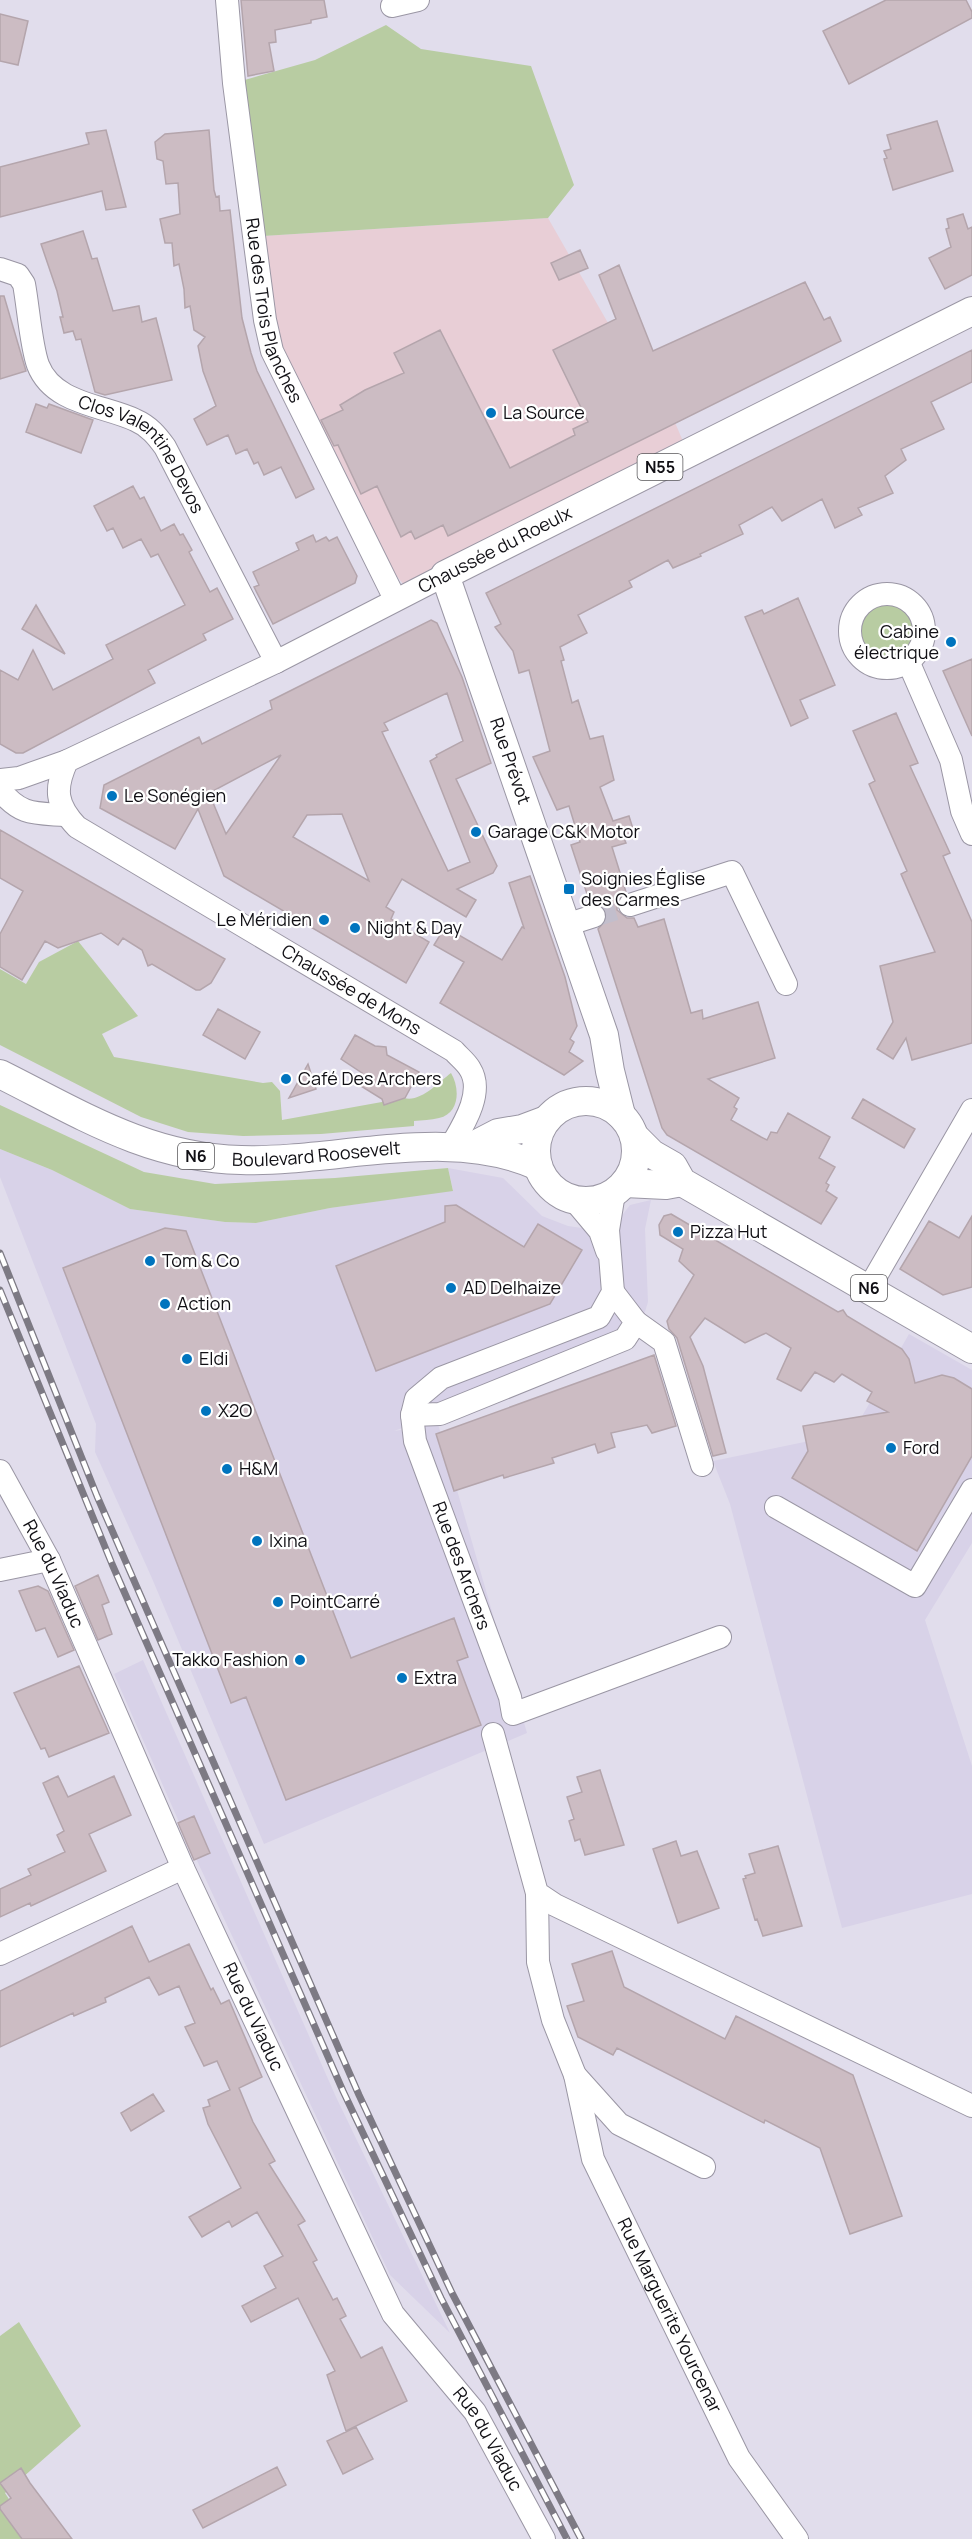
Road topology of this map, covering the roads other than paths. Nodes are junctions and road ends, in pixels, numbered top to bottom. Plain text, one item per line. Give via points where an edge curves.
1 (226, 0) edge
2 (418, 0) edge
3 (392, 6) dead end
4 (0, 269) edge
5 (970, 316) edge
6 (445, 575) junction
7 (395, 599) junction
8 (908, 661) dead end
9 (276, 662) junction
10 (67, 761) junction
11 (0, 780) edge
12 (0, 790) edge
13 (65, 815) junction
14 (972, 834) edge
15 (630, 905) tunnel mouth
16 (594, 916) tunnel mouth
17 (566, 925) junction
18 (786, 984) dead end
19 (606, 1050) junction
20 (0, 1074) edge
21 (575, 1102) junction
22 (972, 1110) edge
23 (546, 1120) junction
24 (628, 1126) junction
25 (461, 1148) junction
26 (538, 1166) junction
27 (682, 1182) junction
28 (620, 1188) junction
29 (574, 1200) junction
30 (609, 1258) junction
31 (869, 1288) junction
32 (613, 1292) junction
33 (636, 1322) junction
34 (972, 1349) edge
35 (412, 1415) junction
36 (702, 1465) dead end
37 (0, 1471) edge
38 (972, 1490) edge
39 (776, 1508) dead end
40 (49, 1560) junction
41 (0, 1570) edge
42 (720, 1637) dead end
43 (493, 1734) dead end
44 (183, 1868) junction
45 (537, 1893) junction
46 (0, 1954) edge
47 (575, 2075) junction
48 (972, 2106) edge
49 (704, 2167) dead end
50 (544, 2539) edge
51 (797, 2539) edge

1 - 7 street, Rue des Trois Planches via 272,351
2 - 3 street
4 - 9 street, Clos Valentine Devos via 18,275 24,284 38,365 47,381 74,399 145,426 165,447
5 - 6 main road, Chaussée du Roeulx / N55
6 - 7 street, Chaussée du Roeulx
6 - 17 main road, Rue Prévot
7 - 9 street, Chaussée du Roeulx
8 - 14 street via 951,760 962,811
9 - 10 street, Chaussée du Roeulx
10 - 11 street, Chaussée du Roeulx via 19,778
10 - 13 street via 58,783
12 - 13 street via 19,809
13 - 25 street, Chaussée de Mons via 77,827 454,1051 471,1070 475,1094
15 - 18 street via 732,872
16 - 17 street
17 - 19 main road, Rue Prévot
19 - 21 main road via 589,1086
19 - 24 main road, Rue Prévot
20 - 25 main road, Boulevard Roosevelt / N6 via 132,1140 200,1156 276,1160
21 - 23 main road
21 - 24 main road via 600,1103
22 - 31 street
23 - 25 main road, Boulevard Roosevelt / N6
23 - 26 main road via 537,1142
24 - 27 main road, N6 via 652,1154 673,1166
24 - 28 main road via 636,1152 633,1168
25 - 26 main road, Boulevard Roosevelt / N6 via 522,1159
26 - 29 main road via 554,1190
27 - 28 main road
27 - 31 main road, N6
28 - 29 main road via 595,1200
28 - 30 street via 608,1230
29 - 30 street via 600,1231
30 - 32 street
31 - 34 main road, N6
32 - 33 street
32 - 35 street via 599,1317 441,1378 416,1399
33 - 35 street via 625,1339 440,1414
33 - 36 street via 664,1342
35 - 42 street, Rue des Archers via 415,1441 513,1714
37 - 40 street, Rue du Viaduc
38 - 39 street via 915,1586
40 - 41 street
40 - 44 street, Rue du Viaduc
43 - 45 street
44 - 46 street
44 - 50 street, Rue du Viaduc via 393,2314 476,2412
45 - 47 street via 538,1962 553,2020
45 - 48 street
47 - 49 street via 619,2124
47 - 51 street, Rue Marguerite Yourcenar via 593,2159 739,2458

